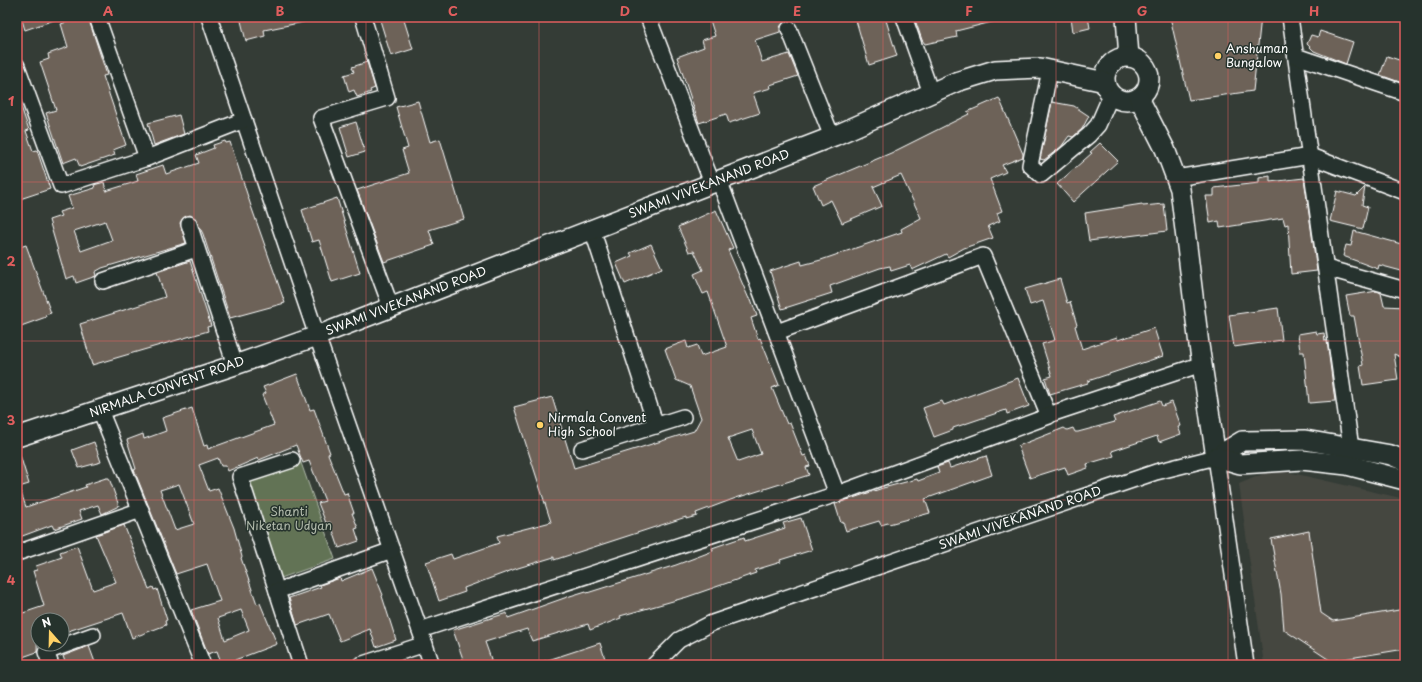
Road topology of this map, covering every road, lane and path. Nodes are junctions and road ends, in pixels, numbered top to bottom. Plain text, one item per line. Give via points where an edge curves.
1 (97, 17) edge
2 (209, 17) edge
3 (363, 17) edge
4 (648, 17) edge
5 (904, 17) edge
6 (1126, 17) edge
7 (1290, 17) edge
8 (790, 28) dead end
9 (1296, 56) junction
10 (1130, 57) junction
11 (17, 66) edge
12 (1050, 70) junction
13 (1108, 88) junction
14 (931, 93) junction
15 (1405, 93) edge
16 (1139, 98) junction
17 (244, 120) junction
18 (832, 137) junction
19 (1310, 156) junction
20 (147, 158) junction
21 (1176, 178) junction
22 (716, 182) junction
23 (1405, 192) edge
24 (189, 224) dead end
25 (592, 229) junction
26 (196, 250) junction
27 (1326, 268) junction
28 (103, 281) dead end
29 (1405, 290) edge
30 (392, 307) junction
31 (776, 332) junction
32 (317, 336) junction
33 (1202, 364) junction
34 (235, 365) junction
35 (100, 410) junction
36 (1048, 415) junction
37 (683, 417) dead end
38 (656, 426) junction
39 (17, 437) edge
40 (582, 449) dead end
41 (1349, 456) junction
42 (1216, 457) junction
43 (292, 460) dead end
44 (1405, 461) edge
45 (1405, 480) edge
46 (837, 494) junction
47 (141, 510) junction
48 (392, 550) junction
49 (17, 553) edge
50 (277, 590) junction
51 (93, 635) dead end
52 (422, 637) junction
53 (51, 665) edge
54 (203, 665) edge
55 (301, 665) edge
56 (360, 665) edge
57 (432, 665) edge
58 (654, 665) edge
59 (1246, 665) edge

1 - 20 street
2 - 17 street
3 - 30 street via 387,98 322,118
4 - 22 street
5 - 14 street
6 - 10 main road
7 - 9 street
8 - 18 street
9 - 15 street
9 - 19 street
10 - 13 main road via 1117,59 1111,64 1105,73
10 - 16 main road via 1140,61 1149,76 1147,89
11 - 20 street via 61,186
12 - 13 main road, SWAMI VIVEKANAND ROAD
12 - 13 street via 1030,165 1041,175 1089,135 1098,124
12 - 14 main road, SWAMI VIVEKANAND ROAD via 995,70
13 - 16 main road via 1124,101
14 - 18 main road, SWAMI VIVEKANAND ROAD
16 - 21 main road via 1165,149
17 - 20 street
17 - 32 street
18 - 22 main road, SWAMI VIVEKANAND ROAD
19 - 21 street
19 - 23 street
19 - 27 street
21 - 33 main road via 1180,189
22 - 25 main road, SWAMI VIVEKANAND ROAD
22 - 31 street
24 - 26 street
25 - 30 main road, SWAMI VIVEKANAND ROAD
25 - 38 street
26 - 28 street
26 - 34 street
27 - 29 street
27 - 41 street
30 - 32 main road, SWAMI VIVEKANAND ROAD
31 - 36 street via 983,256
31 - 46 street
32 - 34 main road, NIRMALA CONVENT ROAD
32 - 48 street
33 - 36 street
33 - 42 main road
34 - 35 main road, NIRMALA CONVENT ROAD
35 - 39 main road, NIRMALA CONVENT ROAD
35 - 47 street
36 - 46 street
37 - 38 street
38 - 40 street
41 - 42 main road via 1240,464
41 - 44 main road via 1391,455
41 - 45 main road
42 - 58 street, SWAMI VIVEKANAND ROAD via 1156,472 712,623 679,640
42 - 59 street
43 - 50 street via 240,478
46 - 52 street
47 - 49 street
47 - 54 street
48 - 50 street
48 - 52 street
50 - 55 street
51 - 53 street via 46,652
52 - 56 street
52 - 57 street

